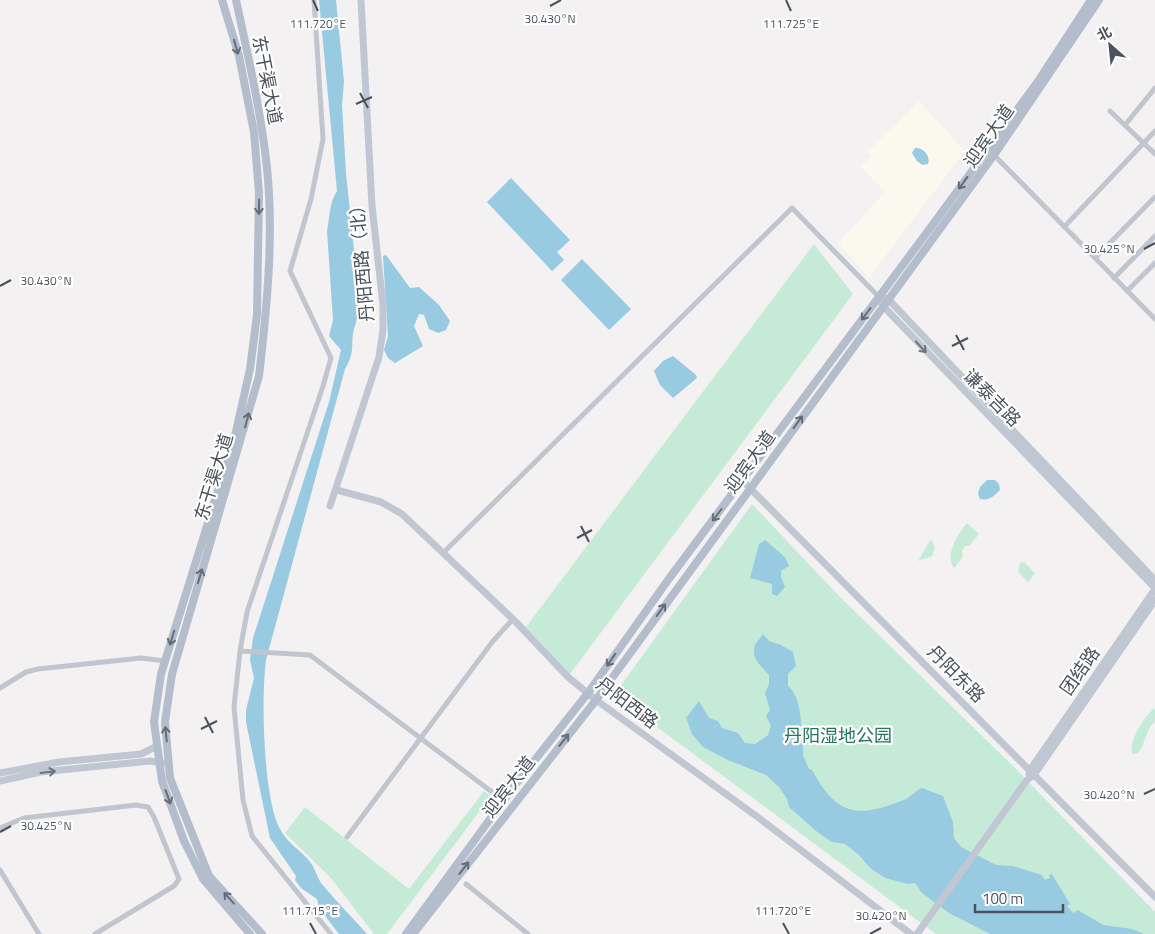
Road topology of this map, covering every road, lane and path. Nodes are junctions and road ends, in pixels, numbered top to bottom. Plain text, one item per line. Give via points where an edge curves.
1 (222, 0) edge
2 (236, 0) edge
3 (314, 0) edge
4 (360, 0) edge
5 (1091, 0) edge
6 (1099, 0) edge
7 (1155, 88) edge
8 (1110, 111) dead end
9 (1125, 125) junction
10 (1155, 131) edge
11 (1144, 144) junction
12 (1155, 154) edge
13 (994, 155) junction
14 (1155, 197) edge
15 (1064, 226) junction
16 (1155, 236) edge
17 (1095, 258) junction
18 (1155, 263) edge
19 (1114, 278) junction
20 (1127, 291) junction
21 (879, 297) junction
22 (888, 299) junction
23 (883, 306) junction
24 (1155, 319) edge
25 (735, 473) dead end
26 (742, 481) junction
27 (750, 488) junction
28 (337, 490) junction
29 (330, 506) dead end
30 (443, 553) junction
31 (1155, 580) edge
32 (1155, 589) edge
33 (1155, 600) edge
34 (513, 619) junction
35 (240, 651) junction
36 (165, 661) junction
37 (0, 688) edge
38 (588, 693) junction
39 (596, 700) junction
40 (421, 738) junction
41 (157, 746) junction
42 (159, 762) junction
43 (169, 770) junction
44 (0, 772) edge
45 (1031, 774) junction
46 (0, 781) edge
47 (496, 795) dead end
48 (0, 828) edge
49 (347, 837) dead end
50 (0, 870) edge
51 (466, 884) dead end
52 (1155, 897) edge
53 (39, 934) edge
54 (95, 934) edge
55 (250, 934) edge
56 (262, 934) edge
57 (331, 934) edge
58 (406, 934) edge
59 (413, 934) edge
60 (528, 934) edge
61 (911, 934) edge
62 (917, 934) edge

1 -> 36 main road, 东干渠大道 via 254,132 259,193 257,315 250,369 235,436
43 -> 2 main road, 东干渠大道 via 164,722 172,674 259,376 265,325 269,242 267,169 256,92
3 - 35 street via 323,139 311,199 290,271 330,358 247,612
4 - 28 street, 丹阳西路（北） via 383,330 379,356
5 -> 21 main road, 迎宾大道 via 1039,80
6 - 13 main road, 迎宾大道
7 - 9 street
8 - 9 street
9 - 11 street
10 - 11 street
11 - 12 street
11 - 15 street
13 - 15 street
13 - 22 main road, 迎宾大道
14 - 17 street
15 - 17 street
16 - 19 street
17 - 19 street
18 - 20 street
19 - 20 street
20 - 24 street
21 - 22 street
21 - 23 street, 谦泰吉路
21 -> 26 main road, 迎宾大道
21 - 30 street via 792,208
22 - 23 main road, 迎宾大道
22 - 31 street, 谦泰吉路
27 -> 23 main road, 迎宾大道
23 -> 32 street, 谦泰吉路
25 - 26 street, 丹阳东路
26 - 27 street, 丹阳东路
26 -> 38 main road, 迎宾大道
39 -> 27 main road, 迎宾大道
27 - 45 street, 丹阳东路
28 - 29 street, 丹阳西路（北）
28 - 30 street, 丹阳西路 via 381,502 402,514
30 - 34 street, 丹阳西路
32 - 45 street, 团结路
33 - 45 street, 团结路
34 - 38 street, 丹阳西路 via 568,677
34 - 40 street
35 - 40 street via 310,655
35 - 57 street via 234,707 243,800 252,836
36 - 37 street via 141,658 38,669 26,672
36 - 41 main road, 东干渠大道 via 154,722
38 - 39 street, 丹阳西路
38 - 58 main road, 迎宾大道 via 514,785
59 -> 39 main road, 迎宾大道
39 - 61 street, 丹阳西路
40 - 47 street
40 - 49 street
41 - 42 main road, 东干渠大道
41 - 44 street via 141,754
42 - 43 street
46 -> 42 street via 41,772
42 -> 55 main road, 东干渠大道 via 162,781 180,832 203,879
56 -> 43 main road, 东干渠大道 via 209,876
45 - 52 street, 丹阳东路
45 - 62 street
48 - 54 street via 24,818 136,805 148,807 178,879 174,886
50 - 53 street
51 - 60 street

